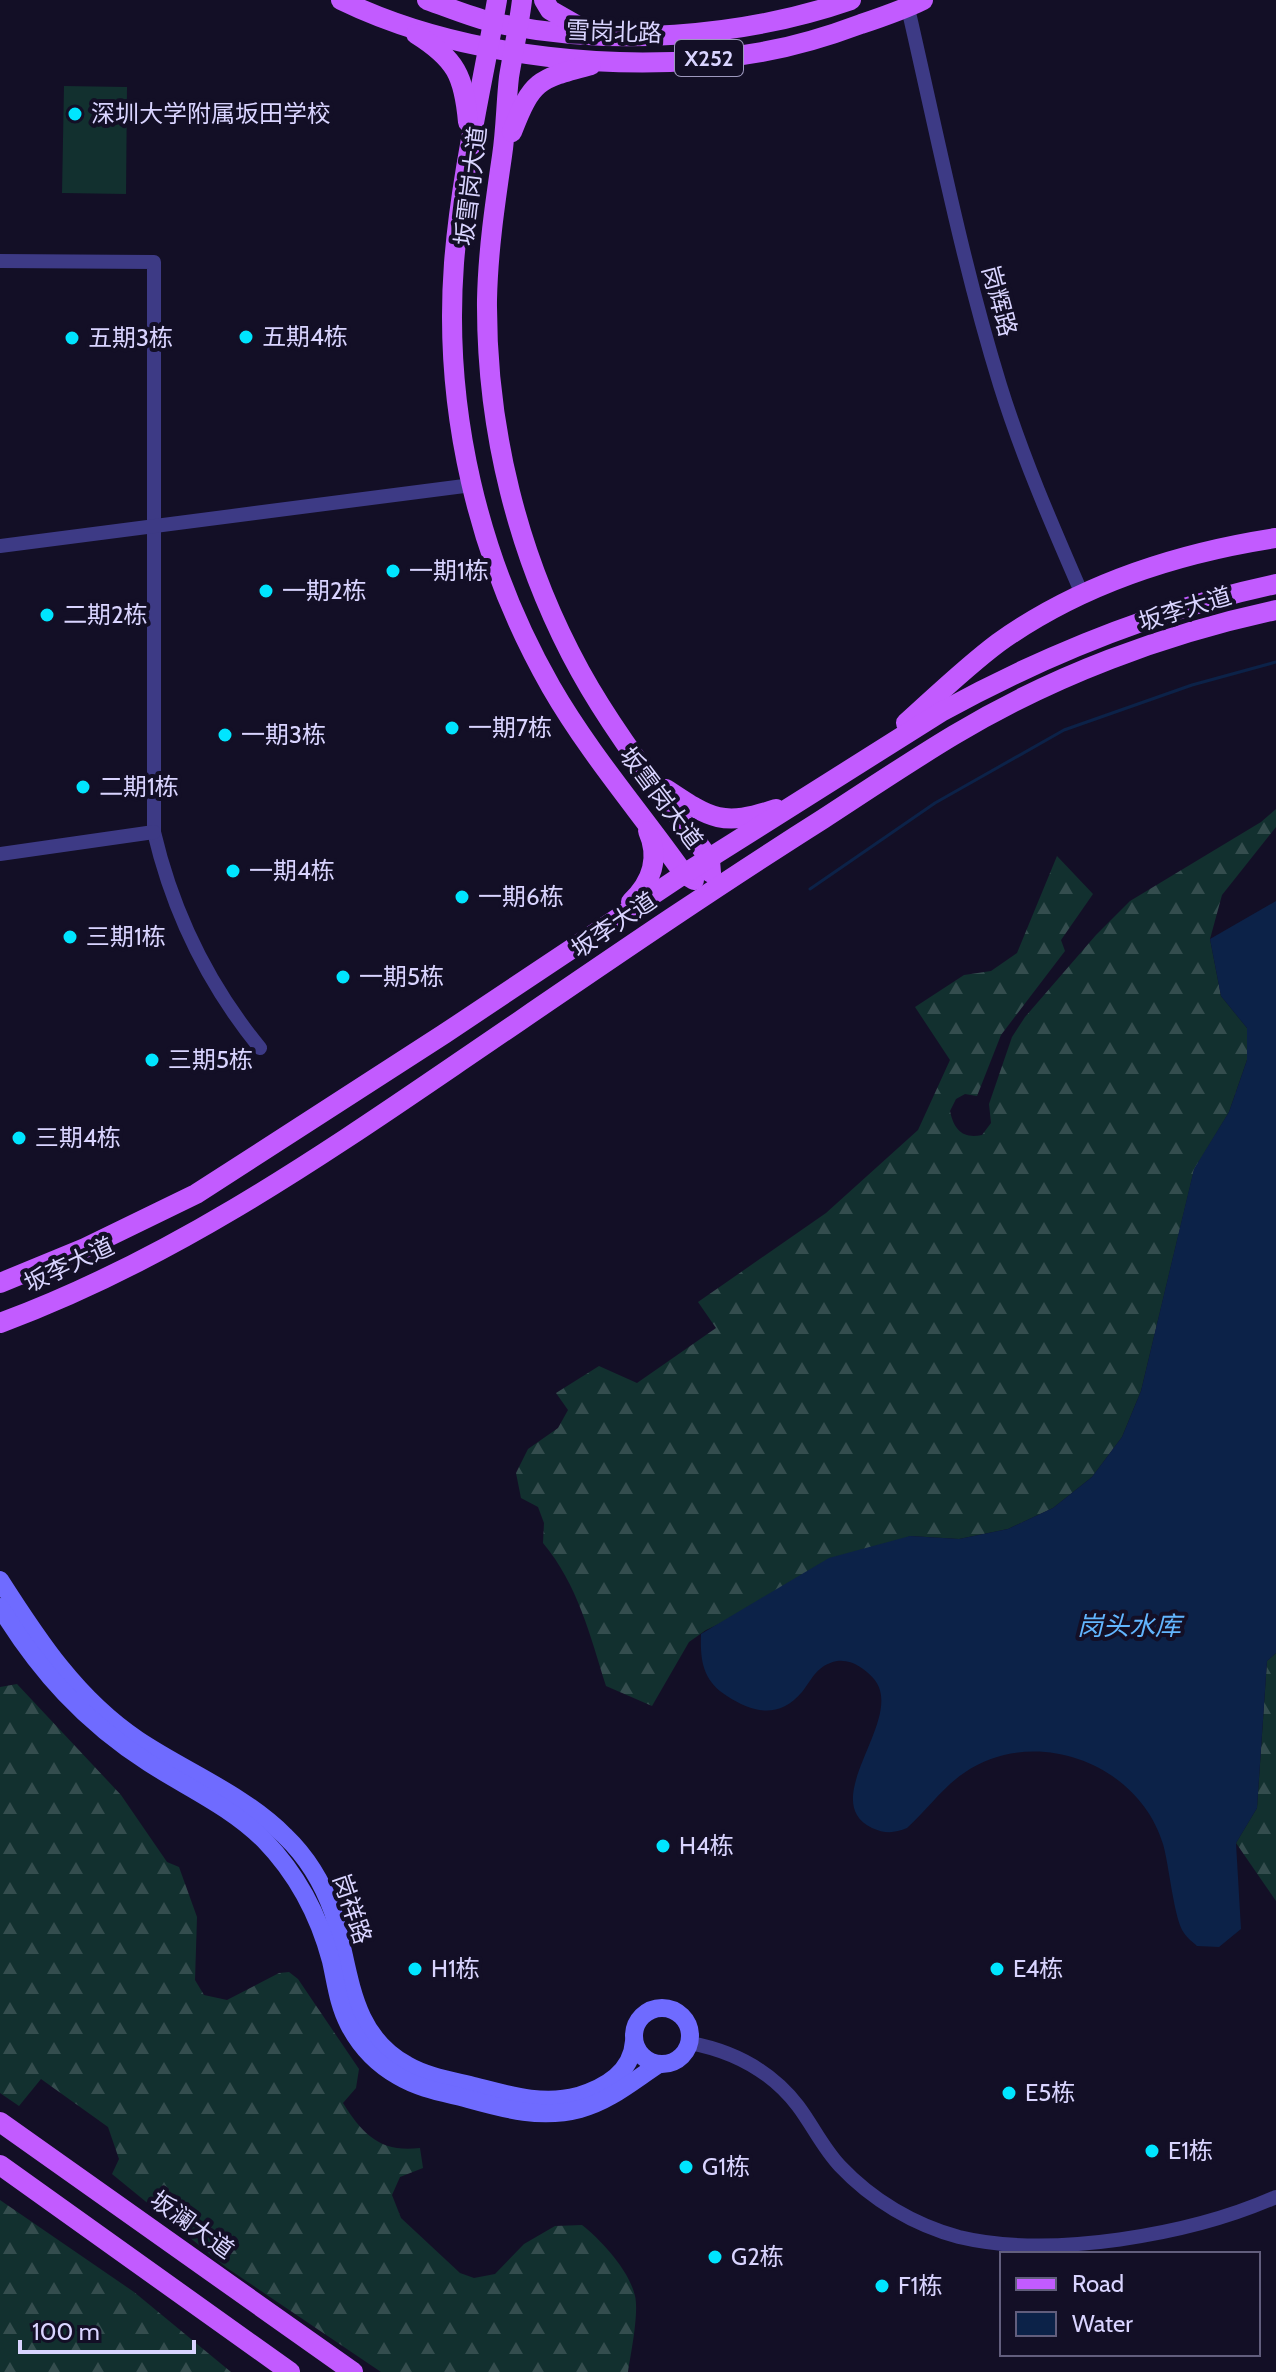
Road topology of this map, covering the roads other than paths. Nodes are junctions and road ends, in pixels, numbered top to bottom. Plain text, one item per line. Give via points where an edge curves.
1 (341, 0) edge
2 (427, 0) edge
3 (497, 0) edge
4 (522, 0) edge
5 (544, 0) edge
6 (851, 0) edge
7 (916, 4) edge
8 (493, 23) junction
9 (399, 24) junction
10 (518, 27) junction
11 (593, 34) junction
12 (487, 48) junction
13 (514, 52) junction
14 (609, 60) junction
15 (470, 153) junction
16 (503, 154) junction
17 (0, 261) edge
18 (472, 485) junction
19 (154, 526) junction
20 (1276, 538) edge
21 (0, 546) edge
22 (1276, 584) edge
23 (1082, 594) junction
24 (1276, 610) edge
25 (865, 761) junction
26 (655, 782) junction
27 (806, 798) junction
28 (630, 799) junction
29 (154, 832) junction
30 (0, 854) edge
31 (710, 860) junction
32 (684, 874) junction
33 (712, 890) junction
34 (608, 925) junction
35 (260, 1048) dead end
36 (0, 1283) edge
37 (0, 1323) edge
38 (0, 1580) edge
39 (0, 1607) edge
40 (634, 2041) junction
41 (690, 2043) junction
42 (659, 2064) junction
43 (0, 2122) edge
44 (0, 2165) edge
45 (1276, 2197) edge
46 (290, 2372) edge
47 (353, 2372) edge

1 - 9 main road, X252
2 - 8 main road, X252
3 - 8 main road, 坂雪岗大道
4 - 10 main road, 坂雪岗大道
5 - 11 main road via 564,20
6 - 11 main road, 雪岗北路 / X252 via 786,19 699,33
7 - 14 main road, 雪岗北路 / X252 via 817,40 760,53
7 - 23 street, 岗辉路 via 967,267 989,348 1030,472
8 - 10 main road, 雪岗北路 / X252
8 - 12 main road, 坂雪岗大道
9 - 12 main road, X252
9 - 15 main road via 432,44 461,78
10 - 11 main road, 雪岗北路 / X252
10 - 13 main road, 坂雪岗大道
12 - 13 main road, 雪岗北路 / X252
12 - 15 main road, 坂雪岗大道
13 - 14 main road, 雪岗北路 / X252
13 - 16 main road, 坂雪岗大道
14 - 16 main road via 541,81 528,93
15 - 18 main road, 坂雪岗大道 via 458,226 452,337
16 - 26 main road, 坂雪岗大道 via 491,226 487,336 507,480 530,558 564,641
17 - 19 street via 154,262
18 - 19 street
18 - 28 main road, 坂雪岗大道 via 496,568 536,660 583,737
19 - 21 street
19 - 29 street
20 - 23 main road via 1184,558
22 - 25 main road, 坂李大道 via 1173,611 1054,655 941,712
23 - 25 main road via 1023,626 977,660
24 - 33 main road, 坂李大道 via 1142,649 1027,696 954,735
25 - 27 main road, 坂李大道
26 - 27 main road via 700,812 730,819
26 - 31 main road, 坂雪岗大道
27 - 31 main road, 坂李大道
28 - 32 main road, 坂雪岗大道
28 - 34 main road via 651,838 654,864 644,889
29 - 30 street
29 - 35 street via 168,884 199,959
31 - 32 main road, 坂李大道
31 - 33 main road, 坂雪岗大道
32 - 33 main road, 坂雪岗大道
32 - 34 main road, 坂李大道
33 - 37 main road, 坂李大道 via 256,1197 57,1302
34 - 36 main road, 坂李大道 via 196,1194
38 - 40 street, 岗祥路 via 48,1654 88,1699 135,1738 261,1815 298,1850 332,1909 362,2020 396,2058 431,2075 519,2098 556,2100 592,2091 622,2072
39 - 42 street, 岗祥路 via 37,1663 78,1709 127,1749 238,1817 281,1859 320,1927 349,2026 387,2069 427,2088 543,2114 597,2104
40 - 41 street via 644,2013 663,2007 688,2023
40 - 42 street via 643,2057
41 - 42 street via 678,2059
41 - 45 street via 721,2050 762,2072 786,2092 827,2150 870,2193 921,2224 960,2237 1019,2244 1128,2238 1215,2220
43 - 47 main road, 坂澜大道
44 - 46 main road

